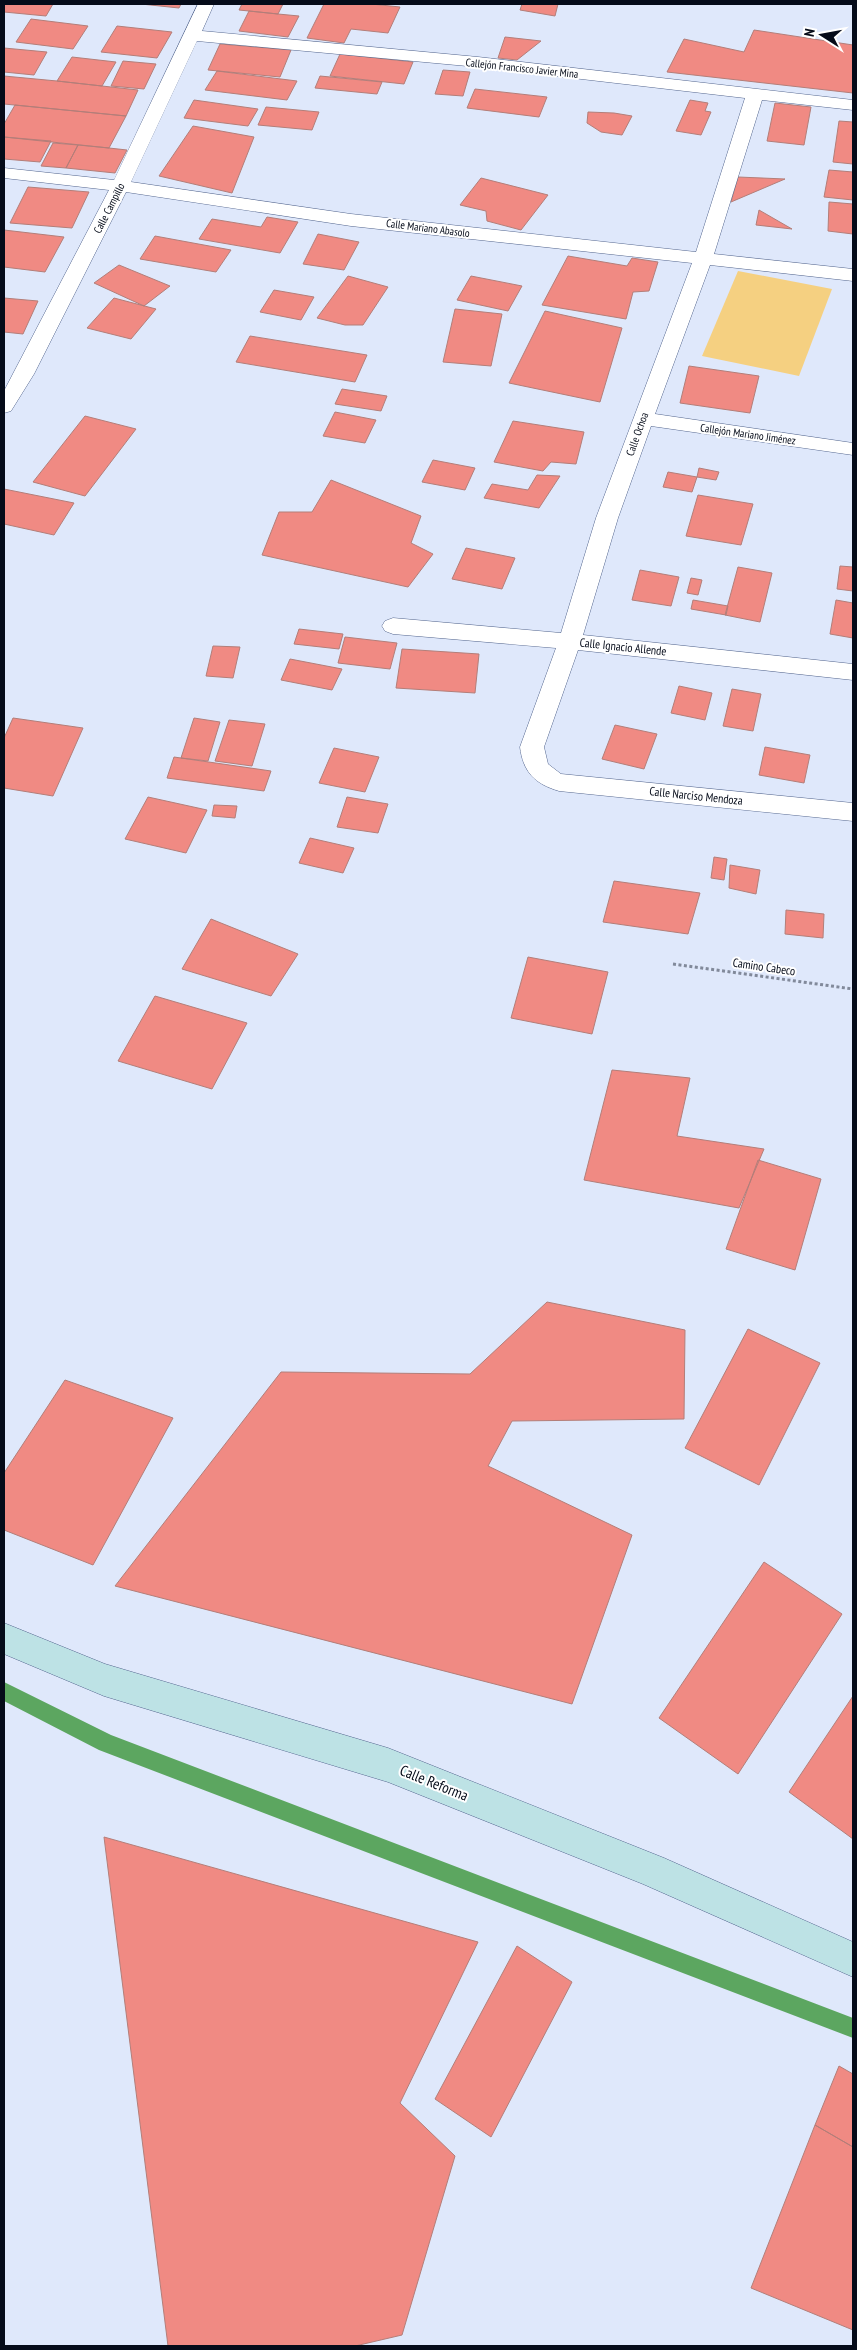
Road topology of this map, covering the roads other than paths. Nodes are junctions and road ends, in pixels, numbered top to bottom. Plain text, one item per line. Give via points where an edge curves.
1 (206, 4) edge
2 (190, 35) junction
3 (755, 94) junction
4 (853, 105) edge
5 (4, 173) edge
6 (120, 186) junction
7 (703, 258) junction
8 (853, 275) edge
9 (4, 371) edge
10 (24, 374) junction
11 (4, 407) edge
12 (643, 419) junction
13 (853, 449) edge
14 (393, 626) dead end
15 (570, 641) junction
16 (853, 672) edge
17 (541, 775) joint
18 (853, 812) edge
19 (4, 1638) edge
20 (853, 1960) edge

1 - 2 street, Calle Campillo
2 - 3 street, Callejón Francisco Javier Mina via 478,62
2 - 6 street, Calle Campillo
3 - 4 street, Callejón Francisco Javier Mina
3 - 7 street, Calle Ochoa
5 - 6 street, Calle Mariano Abasolo
6 - 7 street, Calle Mariano Abasolo via 351,220
6 - 10 street, Calle Campillo
7 - 8 street, Calle Mariano Abasolo
7 - 12 street, Calle Ochoa
9 - 10 street
10 - 11 street, Calle Campillo
12 - 13 street, Callejón Mariano Jiménez
12 - 15 street, Calle Ochoa via 607,518
14 - 15 street, Calle Ignacio Allende
15 - 16 street, Calle Ignacio Allende
15 - 17 street, Calle Ochoa via 532,747
17 - 18 street, Calle Narciso Mendoza via 573,784
19 - 20 street, Calle Reforma via 104,1680 388,1765 652,1870

